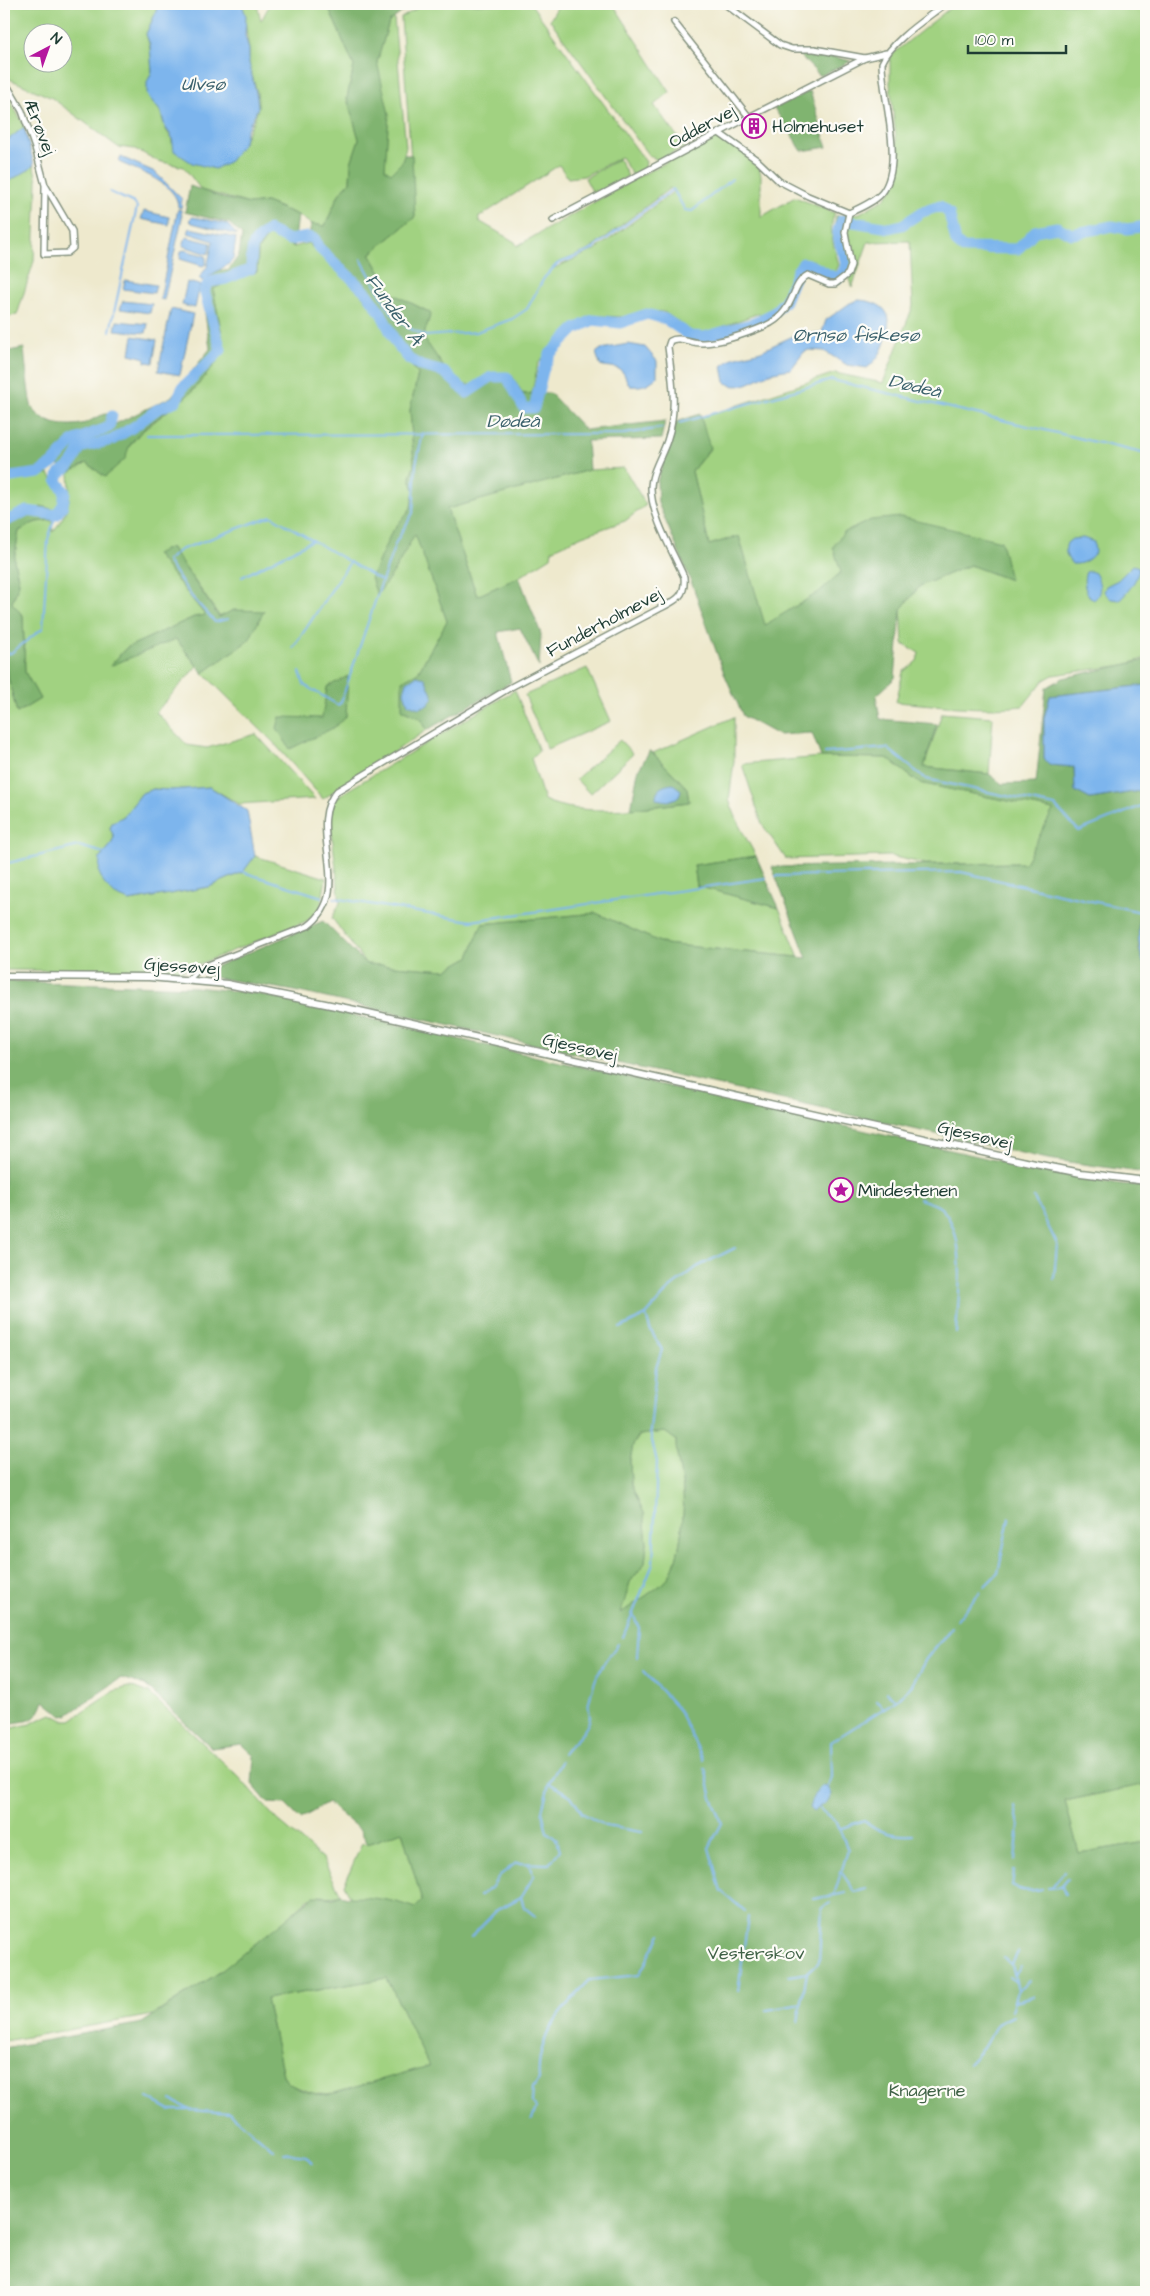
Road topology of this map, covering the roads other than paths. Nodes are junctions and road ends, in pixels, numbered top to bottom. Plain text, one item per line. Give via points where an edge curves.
1 (725, 4) edge
2 (945, 4) edge
3 (674, 22) dead end
4 (886, 53) junction
5 (865, 58) junction
6 (4, 80) edge
7 (748, 117) junction
8 (719, 133) junction
9 (45, 185) junction
10 (849, 214) junction
11 (553, 220) dead end
12 (4, 976) edge
13 (189, 979) junction
14 (1146, 1181) edge

1 - 5 street via 780,46
2 - 4 street
3 - 7 street
4 - 5 street
4 - 10 street via 882,67 892,154 891,172 888,184 875,200
5 - 7 street, Oddervej
6 - 9 street, Ærøvej via 22,111
7 - 8 street, Oddervej
8 - 10 street via 779,181
8 - 11 street, Oddervej
9 - 9 street, Ærøvej via 44,254 67,253 72,248 72,230
10 - 13 street, Funderholmevej via 845,232 851,265 841,281 829,284 814,276 804,277 783,315 767,325 725,340 693,344 678,338 670,341 673,418 651,487 656,512 684,577 685,588 680,596 511,687 337,791 326,811 330,883 322,914 308,926 200,968
12 - 13 street, Gjessøvej
13 - 14 street, Gjessøvej via 355,1010 1035,1164

